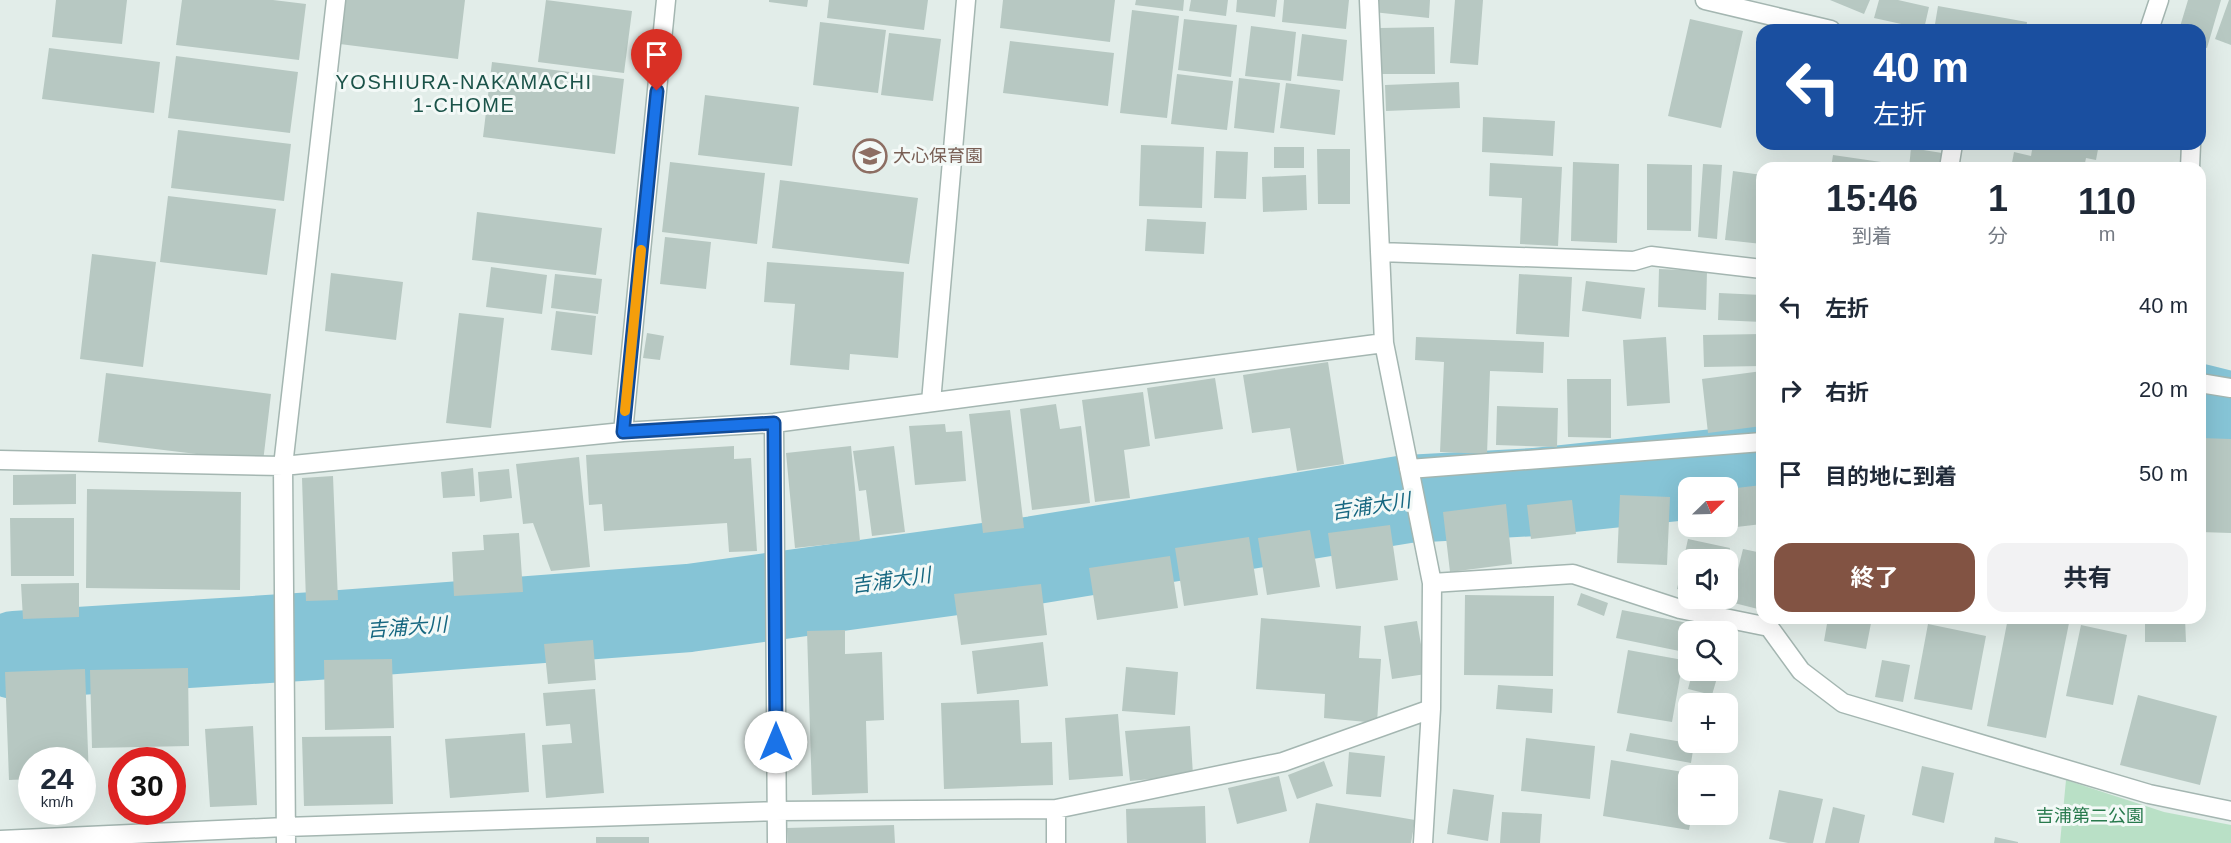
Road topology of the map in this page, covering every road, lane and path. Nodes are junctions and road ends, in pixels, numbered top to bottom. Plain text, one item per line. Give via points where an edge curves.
1 (336, 0) edge
2 (666, 0) edge
3 (966, 0) edge
4 (1369, 0) edge
5 (1706, 0) edge
6 (2159, 0) edge
7 (1806, 24) edge
8 (2151, 24) edge
9 (1380, 252) junction
10 (1756, 268) edge
11 (1384, 343) junction
12 (2206, 384) edge
13 (2231, 388) edge
14 (931, 402) junction
15 (774, 423) junction
16 (623, 432) junction
17 (1756, 442) edge
18 (0, 460) edge
19 (283, 466) junction
20 (1409, 469) junction
21 (1432, 583) junction
22 (1431, 709) junction
23 (1056, 809) junction
24 (776, 811) junction
25 (2231, 811) edge
26 (286, 835) edge
27 (0, 840) edge
28 (777, 843) edge
29 (1056, 843) edge
30 (1423, 843) edge

1 - 19 street
2 - 16 street
3 - 14 street
4 - 9 street
5 - 7 street
6 - 8 street
9 - 10 street via 1634,261 1651,256
9 - 11 street
11 - 14 street
11 - 20 street
12 - 13 street
14 - 15 street
15 - 16 street
15 - 24 street
16 - 19 street
17 - 20 street
18 - 19 street
19 - 26 street
20 - 21 street
21 - 22 street
21 - 25 street via 1573,574 1680,609 1769,627 1801,671 1843,703 2149,794
22 - 23 street via 1283,762
22 - 30 street
23 - 24 street
23 - 29 street
24 - 26 street
24 - 28 street
26 - 27 street

